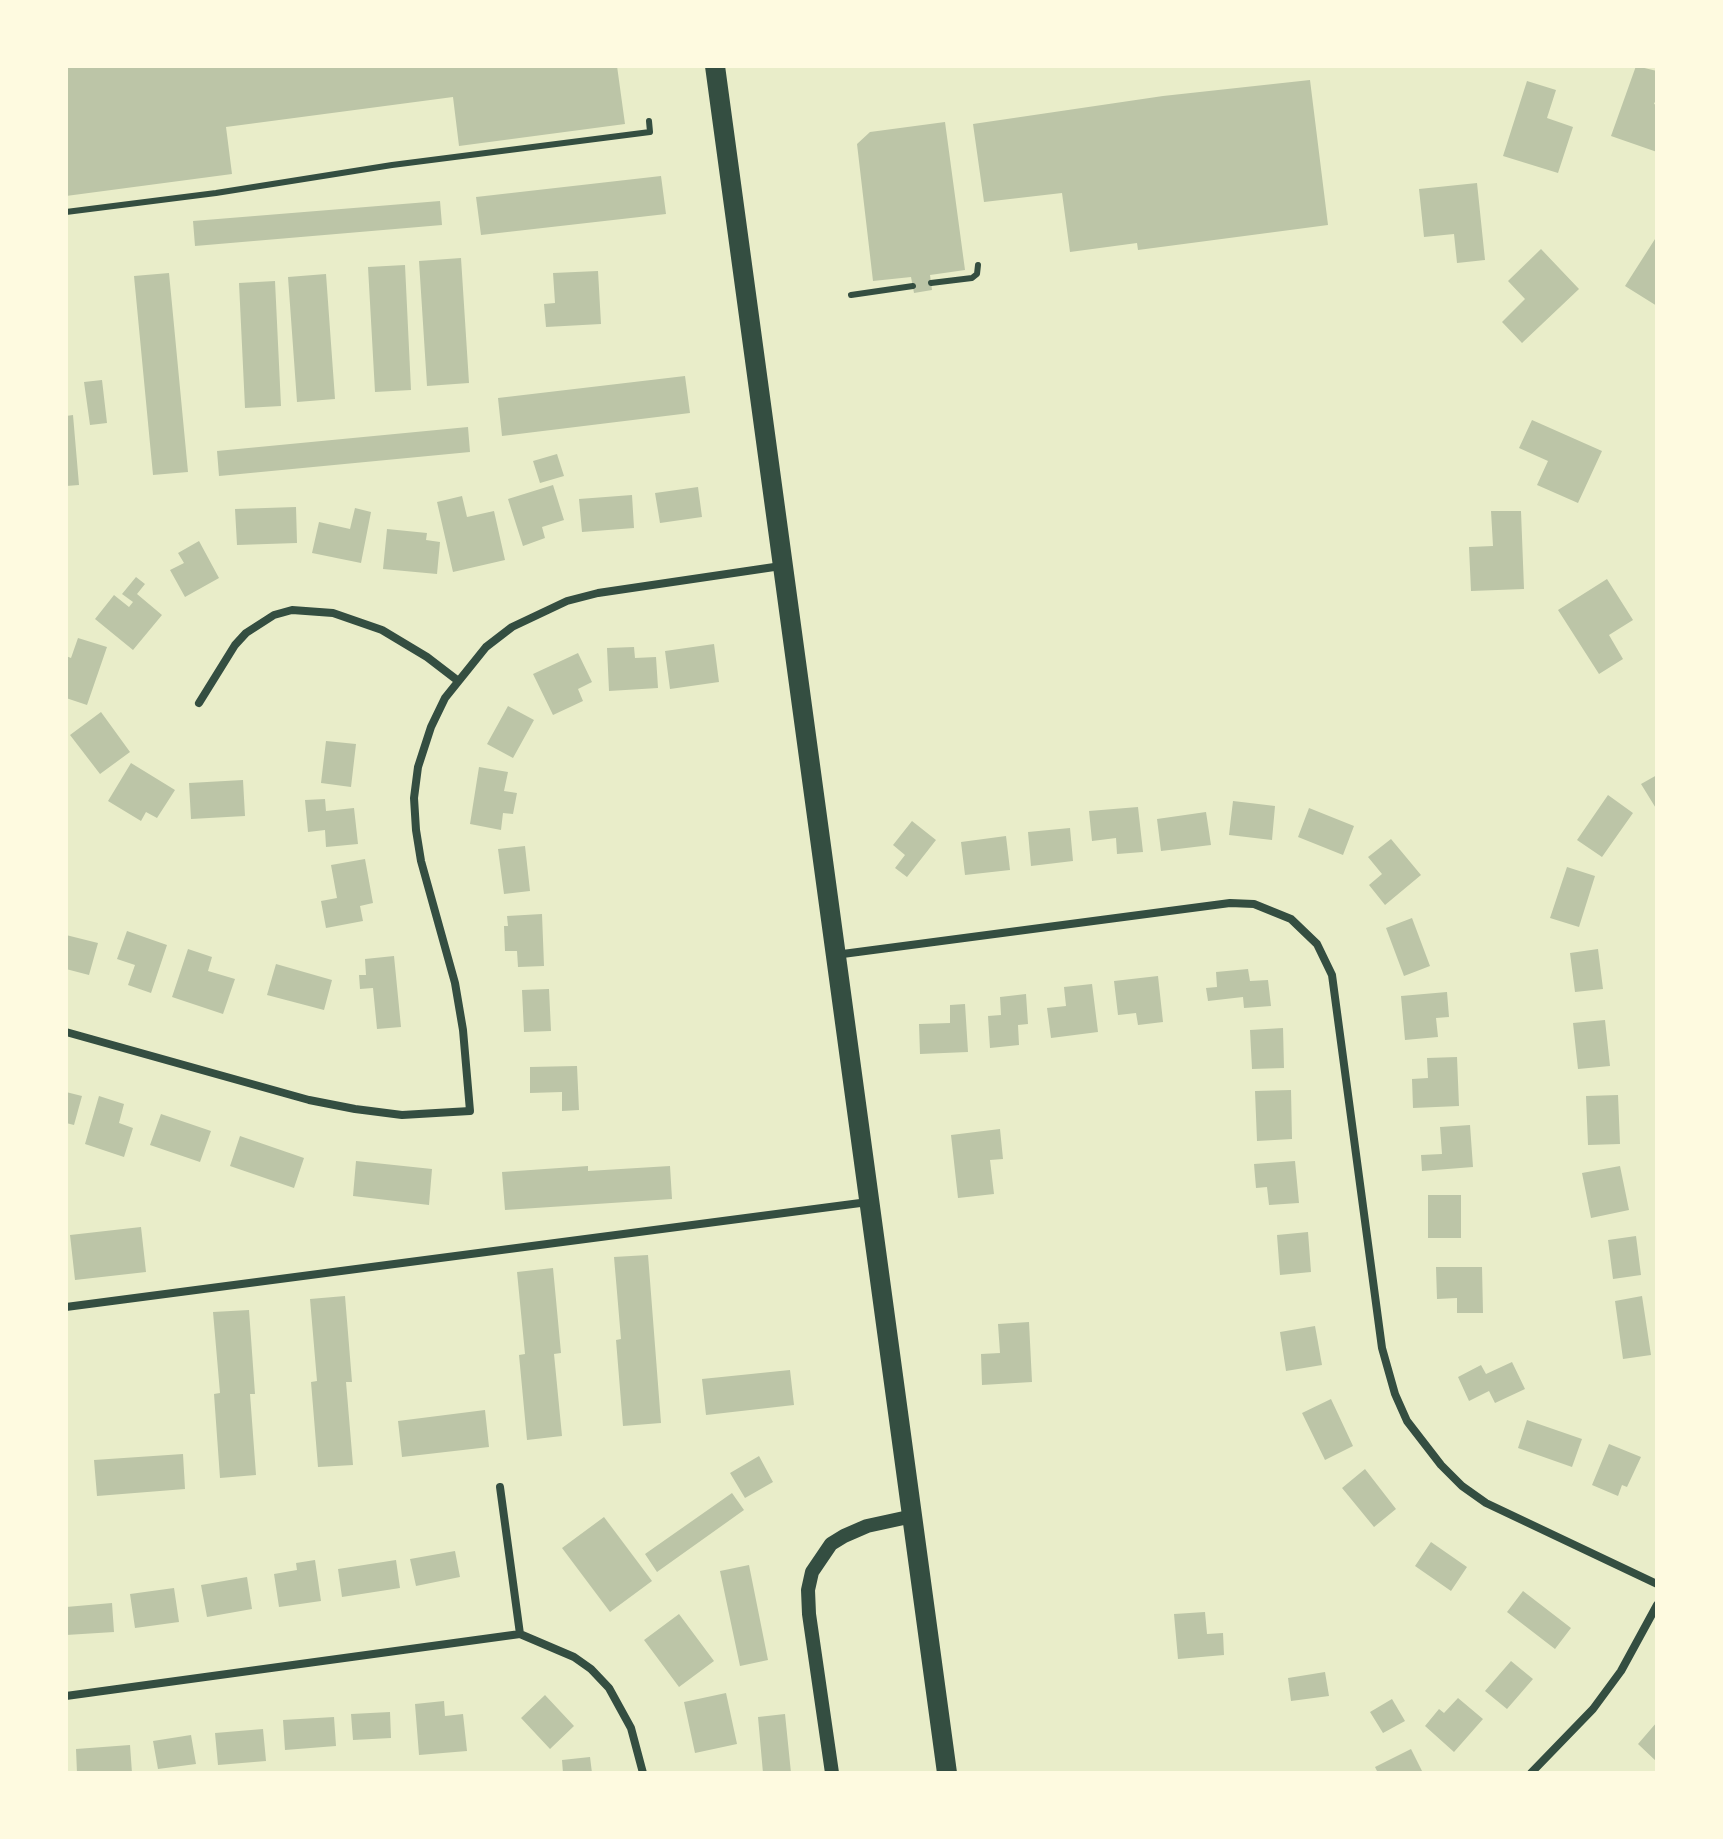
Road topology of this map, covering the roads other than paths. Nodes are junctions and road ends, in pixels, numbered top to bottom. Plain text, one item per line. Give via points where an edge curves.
1 (715, 66) edge
2 (649, 121) dead end
3 (66, 212) edge
4 (978, 265) dead end
5 (931, 283) dead end
6 (913, 286) dead end
7 (851, 295) dead end
8 (782, 566) junction
9 (457, 680) junction
10 (199, 703) dead end
11 (835, 955) junction
12 (66, 1032) edge
13 (869, 1201) junction
14 (66, 1307) edge
15 (500, 1487) dead end
16 (913, 1516) junction
17 (1657, 1584) edge
18 (1657, 1605) edge
19 (520, 1634) junction
20 (66, 1696) edge
21 (643, 1773) edge
22 (832, 1773) edge
23 (947, 1773) edge
24 (1531, 1773) edge

1 - 8 main road
2 - 3 lane via 650,132
4 - 5 lane via 972,278
6 - 7 lane
8 - 9 street via 567,601 512,627
8 - 11 main road
9 - 10 street via 382,630 333,613 292,610 246,633
9 - 12 street via 431,727 414,798 421,861 455,983 470,1111 402,1115 355,1109
11 - 13 main road
11 - 17 street via 1230,903 1254,904 1291,919 1317,944 1332,975 1382,1348 1407,1421 1441,1465 1486,1503
13 - 14 street
13 - 16 main road
15 - 19 street
16 - 22 street via 844,1536 831,1544 812,1572 809,1614
16 - 23 main road
18 - 24 street via 1593,1709
19 - 20 street
19 - 21 street via 574,1657 609,1688 631,1728

